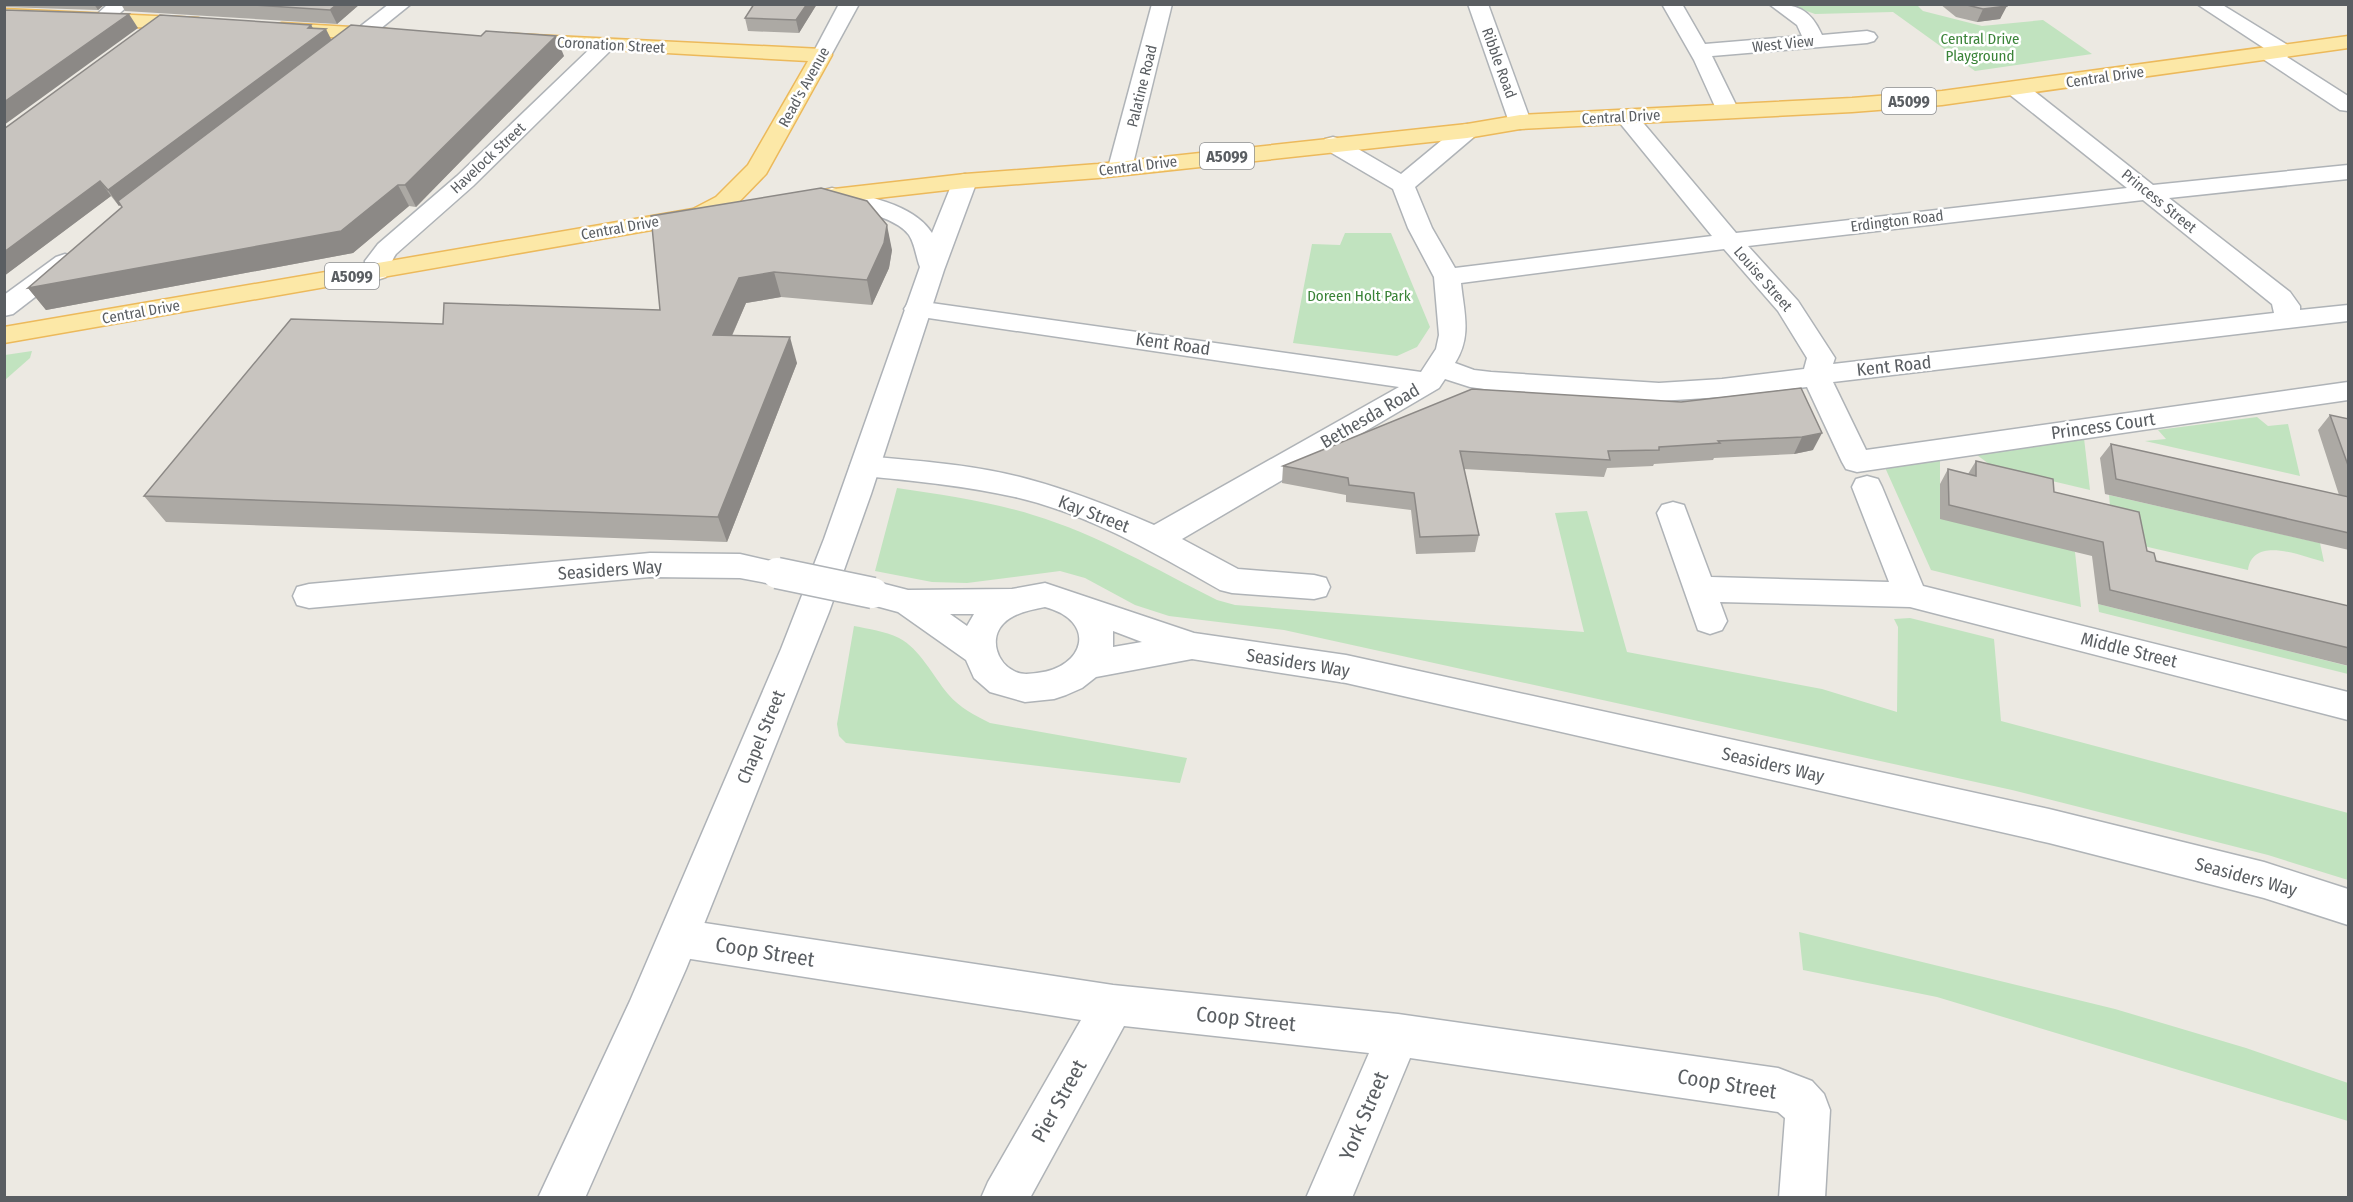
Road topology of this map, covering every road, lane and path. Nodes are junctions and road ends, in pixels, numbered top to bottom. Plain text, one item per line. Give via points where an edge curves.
1 (121, 4) edge
2 (402, 4) edge
3 (849, 4) edge
4 (1162, 4) edge
5 (1478, 4) edge
6 (1672, 4) edge
7 (1779, 4) edge
8 (2206, 4) edge
9 (4, 15) edge
10 (103, 18) junction
11 (164, 21) junction
12 (219, 25) edge
13 (263, 28) edge
14 (364, 34) junction
15 (410, 36) edge
16 (1867, 37) dead end
17 (498, 39) edge
18 (1814, 40) junction
19 (137, 41) edge
20 (2349, 42) edge
21 (605, 45) junction
22 (1700, 51) junction
23 (2276, 52) junction
24 (822, 55) junction
25 (320, 68) edge
26 (2017, 89) junction
27 (2349, 105) edge
28 (1728, 111) junction
29 (1626, 117) junction
30 (1520, 122) junction
31 (1467, 131) junction
32 (1333, 144) junction
33 (1120, 168) junction
34 (758, 169) junction
35 (2349, 172) edge
36 (965, 181) junction
37 (1403, 185) junction
38 (2148, 192) junction
39 (832, 195) junction
40 (781, 202) junction
41 (700, 215) junction
42 (1729, 240) junction
43 (85, 246) edge
44 (932, 266) junction
45 (377, 272) junction
46 (1446, 277) junction
47 (4, 308) edge
48 (918, 309) junction
49 (2325, 320) edge
50 (4, 334) edge
51 (1434, 375) junction
52 (1816, 375) junction
53 (2349, 391) edge
54 (864, 466) junction
55 (1862, 474) junction
56 (1673, 513) dead end
57 (1156, 539) junction
58 (1314, 587) dead end
59 (1700, 590) junction
60 (1910, 595) junction
61 (309, 596) dead end
62 (1010, 601) junction
63 (908, 602) junction
64 (1077, 605) junction
65 (1710, 621) dead end
66 (1192, 646) junction
67 (977, 650) junction
68 (1087, 665) junction
69 (2349, 705) edge
70 (2349, 908) edge
71 (678, 938) junction
72 (1113, 1005) junction
73 (1398, 1035) junction
74 (561, 1197) edge
75 (1004, 1197) edge
76 (1329, 1197) edge
77 (1802, 1197) edge

1 - 10 street
2 - 14 street
3 - 24 street, Read's Avenue
4 - 33 street, Palatine Road
5 - 30 street, Ribble Road
6 - 22 street
7 - 18 street via 1806,22
8 - 23 street
9 - 10 main road
10 - 11 main road
11 - 12 main road
11 - 19 street
13 - 14 main road
14 - 15 main road
14 - 25 street
16 - 18 street, West View
17 - 21 main road, Coronation Street
18 - 22 street, West View
20 - 23 main road, Central Drive / A5099
21 - 24 main road, Coronation Street
21 - 45 street, Havelock Street via 465,181 387,249 378,261
22 - 28 street
23 - 26 main road, Central Drive / A5099
23 - 27 street
24 - 34 main road, Read's Avenue / A5099
26 - 28 main road, Central Drive / A5099 via 1886,103
26 - 38 street, Princess Street
28 - 29 main road, Central Drive / A5099
29 - 30 main road, Central Drive / A5099
29 - 42 street, Louise Street
30 - 31 main road, Central Drive / A5099
31 - 32 main road, Central Drive / A5099
31 - 37 street
32 - 33 main road, Central Drive / A5099
32 - 37 street
33 - 36 main road, Central Drive / A5099
34 - 40 main road
34 - 41 main road, Read's Avenue / A5099 via 725,202
35 - 38 street, Erdington Road
36 - 39 main road, Central Drive / A5099
36 - 44 street, Chapel Street
37 - 46 street
38 - 42 street, Erdington Road
38 - 49 street, Princess Street via 2274,291 2287,306
39 - 40 main road, Central Drive / A5099
39 - 44 street via 916,228
40 - 41 main road, Central Drive / A5099
41 - 45 main road, Central Drive / A5099
42 - 46 street, Erdington Road
42 - 52 street, Louise Street via 1789,308 1821,358
43 - 47 street
44 - 48 street, Chapel Street
45 - 50 main road, Central Drive / A5099
46 - 51 street via 1453,335 1450,349
48 - 51 street, Kent Road
48 - 54 street, Chapel Street
49 - 52 street, Kent Road
51 - 52 street, Kent Road via 1659,392
51 - 57 street, Bethesda Road
52 - 55 street, Louise Street
53 - 55 street, Princess Court
54 - 57 street, Kay Street via 938,473 1018,487 1083,507
54 - 71 street, Chapel Street via 811,617
55 - 60 street, Louise Street
56 - 59 street
57 - 58 street, Kay Street via 1232,581
59 - 60 street
59 - 65 street
60 - 69 street, Middle Street
61 - 63 street, Seasiders Way, bridge via 650,566 740,566
62 - 63 street, Seasiders Way
62 - 64 street, Seasiders Way via 1045,595
62 - 67 street, Seasiders Way via 984,622
63 - 67 street, Seasiders Way
64 - 66 street, Seasiders Way
64 - 68 street via 1095,626 1097,639
66 - 68 street, Seasiders Way
66 - 70 street, Seasiders Way via 1346,669 2049,826 2264,880
67 - 68 street, Seasiders Way via 982,664 993,675 1008,684 1027,688 1062,682
71 - 72 street, Coop Street
71 - 74 street, Chapel Street via 586,1149
72 - 73 street, Coop Street
72 - 75 street, Pier Street
73 - 76 street, York Street
73 - 77 street, Coop Street via 1778,1090 1796,1097 1808,1110

